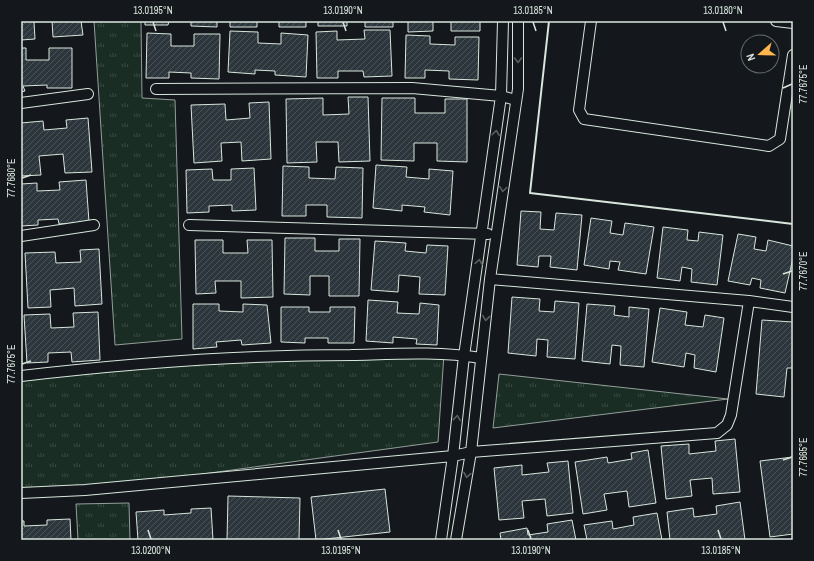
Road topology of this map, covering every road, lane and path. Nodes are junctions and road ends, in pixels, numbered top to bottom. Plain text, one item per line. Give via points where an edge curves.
1 (503, 21) edge
2 (518, 21) edge
3 (591, 21) edge
4 (776, 21) edge
5 (793, 23) edge
6 (793, 55) edge
7 (156, 89) dead end
8 (88, 94) dead end
9 (501, 96) junction
10 (516, 100) junction
11 (21, 103) edge
12 (189, 224) dead end
13 (94, 225) dead end
14 (483, 233) junction
15 (496, 235) junction
16 (21, 236) edge
17 (490, 279) junction
18 (749, 301) junction
19 (793, 307) edge
20 (464, 356) junction
21 (481, 358) junction
22 (21, 376) edge
23 (471, 452) junction
24 (453, 456) junction
25 (21, 493) edge
26 (441, 540) edge
27 (456, 540) edge

1 - 9 lane
2 -> 10 lane
3 - 6 lane via 579,110 584,119 769,146 780,139
4 - 5 lane
7 - 9 lane via 412,88
8 - 11 lane
9 - 10 lane
14 -> 9 lane
10 -> 15 lane
12 - 14 lane
13 - 16 lane
14 - 15 lane
20 -> 14 lane
15 - 17 lane
17 - 18 lane
17 -> 21 lane
18 - 19 lane
18 - 23 lane via 731,415 727,425 717,432
20 - 21 lane
20 - 22 lane via 287,355 111,365
24 -> 20 lane
21 - 23 lane
23 - 24 lane
23 -> 27 lane
24 - 25 lane via 85,490
24 - 26 lane

